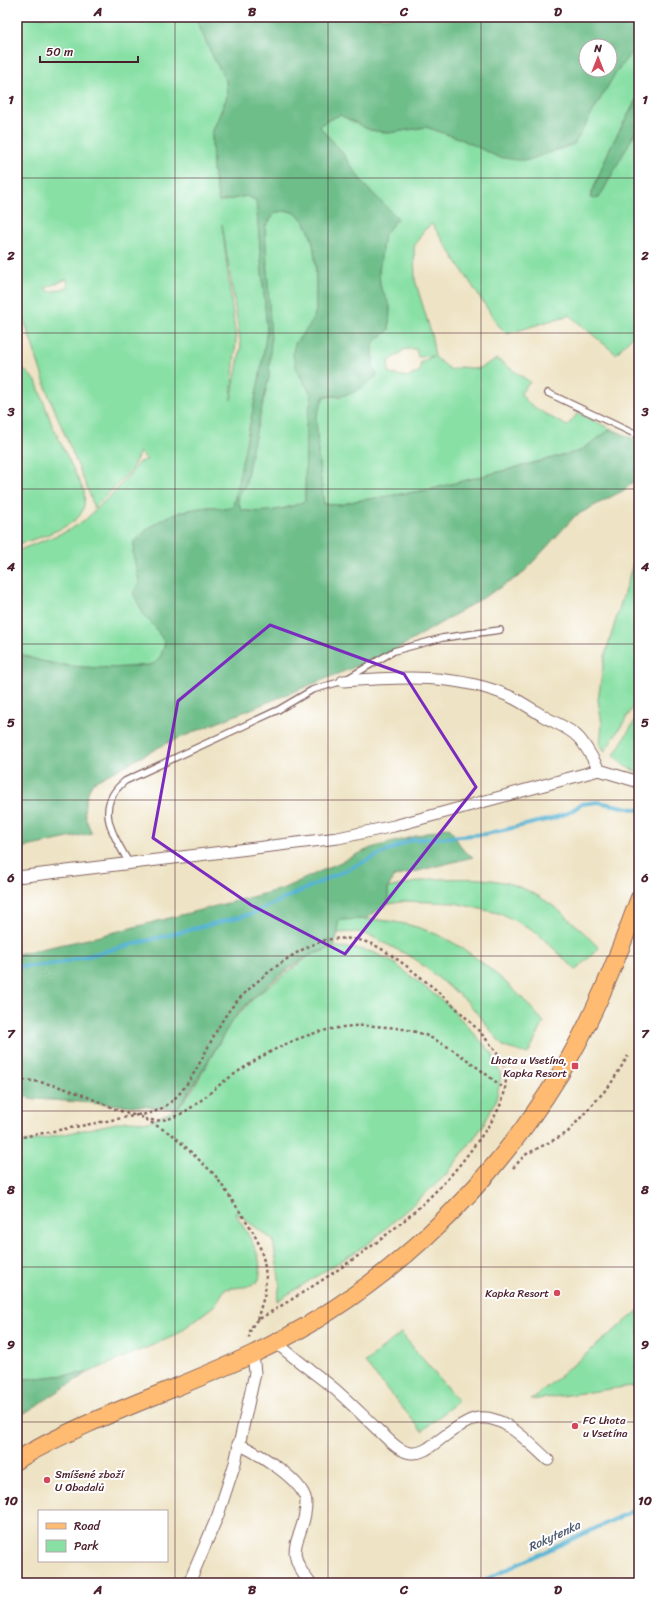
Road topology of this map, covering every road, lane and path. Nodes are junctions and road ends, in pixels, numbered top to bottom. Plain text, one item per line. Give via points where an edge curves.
1 (548, 393) dead end
2 (639, 436) edge
3 (500, 630) dead end
4 (343, 681) junction
5 (599, 770) junction
6 (639, 782) edge
7 (129, 863) junction
8 (17, 877) edge
9 (639, 899) edge
10 (639, 942) edge
11 (639, 991) edge
12 (17, 1080) edge
13 (505, 1089) junction
14 (138, 1115) junction
15 (146, 1119) junction
16 (17, 1138) edge
17 (256, 1321) junction
18 (276, 1342) junction
19 (253, 1354) junction
20 (238, 1444) junction
21 (17, 1460) edge
22 (548, 1460) dead end
23 (189, 1583) edge
24 (310, 1583) edge

1 - 2 lane
3 - 4 lane via 407,646
4 - 5 street via 426,678 464,683 511,697 567,728 579,738
4 - 7 lane via 312,690 278,710 125,781 115,789 107,807 108,818 114,836
5 - 6 street
5 - 7 street via 394,826 338,838
7 - 8 street
9 - 18 main road via 622,946 581,1036 538,1107 492,1169 449,1215 400,1260 341,1303
10 - 11 path
12 - 14 path via 53,1085 128,1114
13 - 14 path via 504,1065 482,1036 450,1003 388,953 371,944 338,938 315,944 280,964 249,988 220,1023 189,1081 171,1103 149,1114
13 - 15 path via 460,1054 424,1034 407,1029 350,1025 310,1034 277,1049 232,1076 182,1113 160,1120
13 - 17 path via 499,1109 462,1164 414,1211 336,1271
14 - 15 path
14 - 16 path
15 - 17 path via 173,1135 192,1151 215,1175 251,1228 264,1261 266,1276 265,1294
17 - 19 path via 249,1333
18 - 19 main road
18 - 22 street via 404,1451 419,1453 427,1450 468,1422 484,1418 506,1425
19 - 20 street via 255,1373
19 - 21 main road via 51,1441
20 - 23 street via 218,1515
20 - 24 street via 253,1451 297,1483 304,1494 304,1512 296,1540 295,1559

